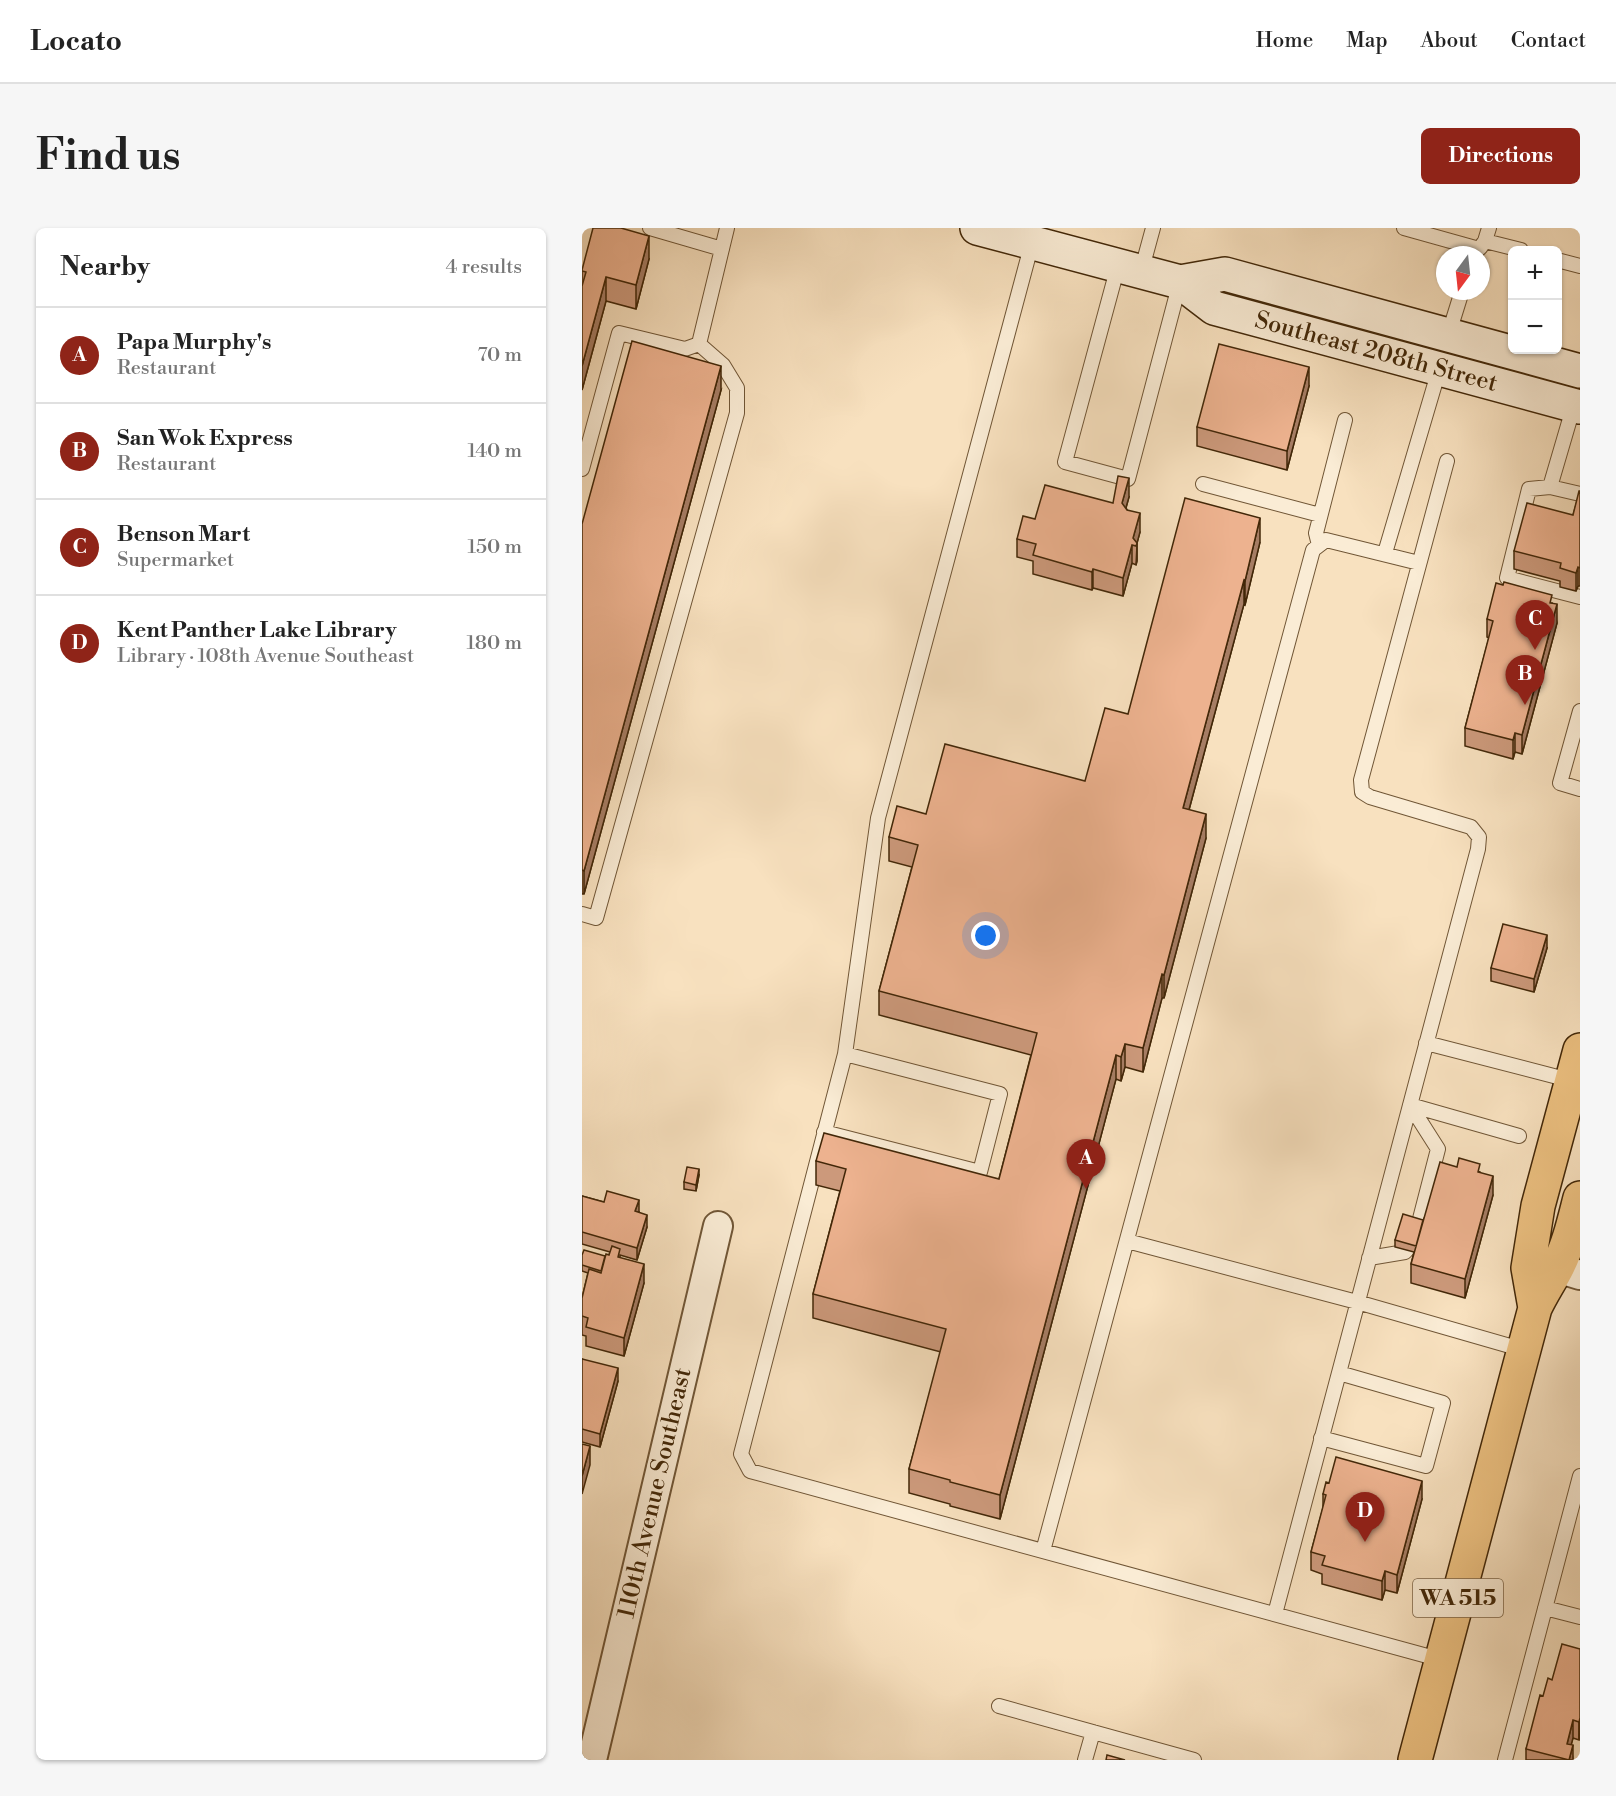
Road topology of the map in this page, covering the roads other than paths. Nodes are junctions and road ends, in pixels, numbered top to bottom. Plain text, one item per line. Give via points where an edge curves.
1 (650, 228) edge
2 (727, 228) edge
3 (1153, 228) edge
4 (1404, 228) edge
5 (989, 230) edge
6 (1032, 243) junction
7 (1482, 243) edge
8 (1508, 248) edge
9 (722, 249) junction
10 (1562, 261) edge
11 (1580, 266) edge
12 (1129, 269) junction
13 (1180, 282) junction
14 (1459, 300) edge
15 (1448, 336) junction
16 (699, 344) junction
17 (1439, 370) junction
18 (1580, 371) edge
19 (1577, 406) edge
20 (1345, 420) dead end
21 (1447, 461) dead end
22 (582, 469) edge
23 (1203, 484) dead end
24 (1550, 487) junction
25 (1580, 494) edge
26 (1320, 515) junction
27 (1319, 545) junction
28 (1385, 554) junction
29 (1419, 563) junction
30 (1580, 597) edge
31 (1580, 711) edge
32 (1580, 789) edge
33 (582, 914) edge
34 (1426, 1043) junction
35 (1580, 1050) edge
36 (844, 1054) junction
37 (1573, 1081) junction
38 (1410, 1105) junction
39 (824, 1132) junction
40 (1519, 1136) dead end
41 (1580, 1198) edge
42 (718, 1226) dead end
43 (1127, 1241) junction
44 (1369, 1258) junction
45 (1569, 1271) edge
46 (1357, 1302) junction
47 (1535, 1308) junction
48 (1524, 1350) junction
49 (1339, 1373) junction
50 (1321, 1438) junction
51 (1580, 1476) edge
52 (1043, 1551) junction
53 (1545, 1608) junction
54 (1275, 1614) junction
55 (1580, 1617) edge
56 (1442, 1660) junction
57 (999, 1706) dead end
58 (1093, 1732) junction
59 (592, 1760) edge
60 (1085, 1760) edge
61 (1194, 1760) edge
62 (1415, 1760) edge
63 (1505, 1760) edge

1 - 9 lane
2 - 9 lane
3 - 12 lane
4 - 7 lane
5 - 6 main road, Southeast 208th Street
6 - 12 main road, Southeast 208th Street
6 - 36 lane via 878,818
7 - 8 lane
9 - 16 lane
10 - 11 lane
12 - 13 main road, Southeast 208th Street
12 - 13 lane via 1065,462 1128,479
13 - 15 main road, Southeast 208th Street via 1225,274
13 - 17 main road, Southeast 208th Street via 1214,308
14 - 15 lane
15 - 18 main road, Southeast 208th Street
16 - 22 lane via 685,349 619,333
16 - 33 lane via 723,365 737,388 737,413 596,918
17 - 19 main road, Southeast 208th Street
17 - 28 lane
19 - 24 lane
20 - 26 lane
21 - 29 lane
23 - 26 lane
24 - 25 lane
24 - 30 lane via 1529,489 1507,578
26 - 27 lane via 1316,533
27 - 28 lane via 1326,540
27 - 43 lane via 1313,550
28 - 29 lane
29 - 34 lane via 1360,780 1362,792 1370,797 1471,827 1479,837
31 - 32 lane via 1560,783
34 - 37 lane
34 - 38 lane
35 - 37 main road, WA 515
36 - 39 lane
36 - 39 lane via 1000,1094 980,1172
37 - 47 main road, WA 515 via 1538,1206 1528,1268
38 - 40 lane
38 - 44 lane
38 - 44 lane via 1438,1149 1414,1242 1405,1251
39 - 52 lane via 741,1454 750,1471
41 - 45 main road, WA 515 via 1570,1239
42 - 59 street, 110th Avenue Southeast
43 - 46 lane
43 - 52 lane
44 - 46 lane
45 - 47 main road, WA 515 via 1546,1285
46 - 48 lane
46 - 49 lane
47 - 48 main road, WA 515
48 - 56 main road, WA 515
49 - 50 lane
49 - 50 lane via 1443,1403 1426,1466
50 - 54 lane
51 - 53 lane
52 - 54 lane
53 - 55 lane
53 - 63 lane
54 - 56 lane
56 - 62 main road, WA 515
57 - 58 lane
58 - 60 lane
58 - 61 lane

